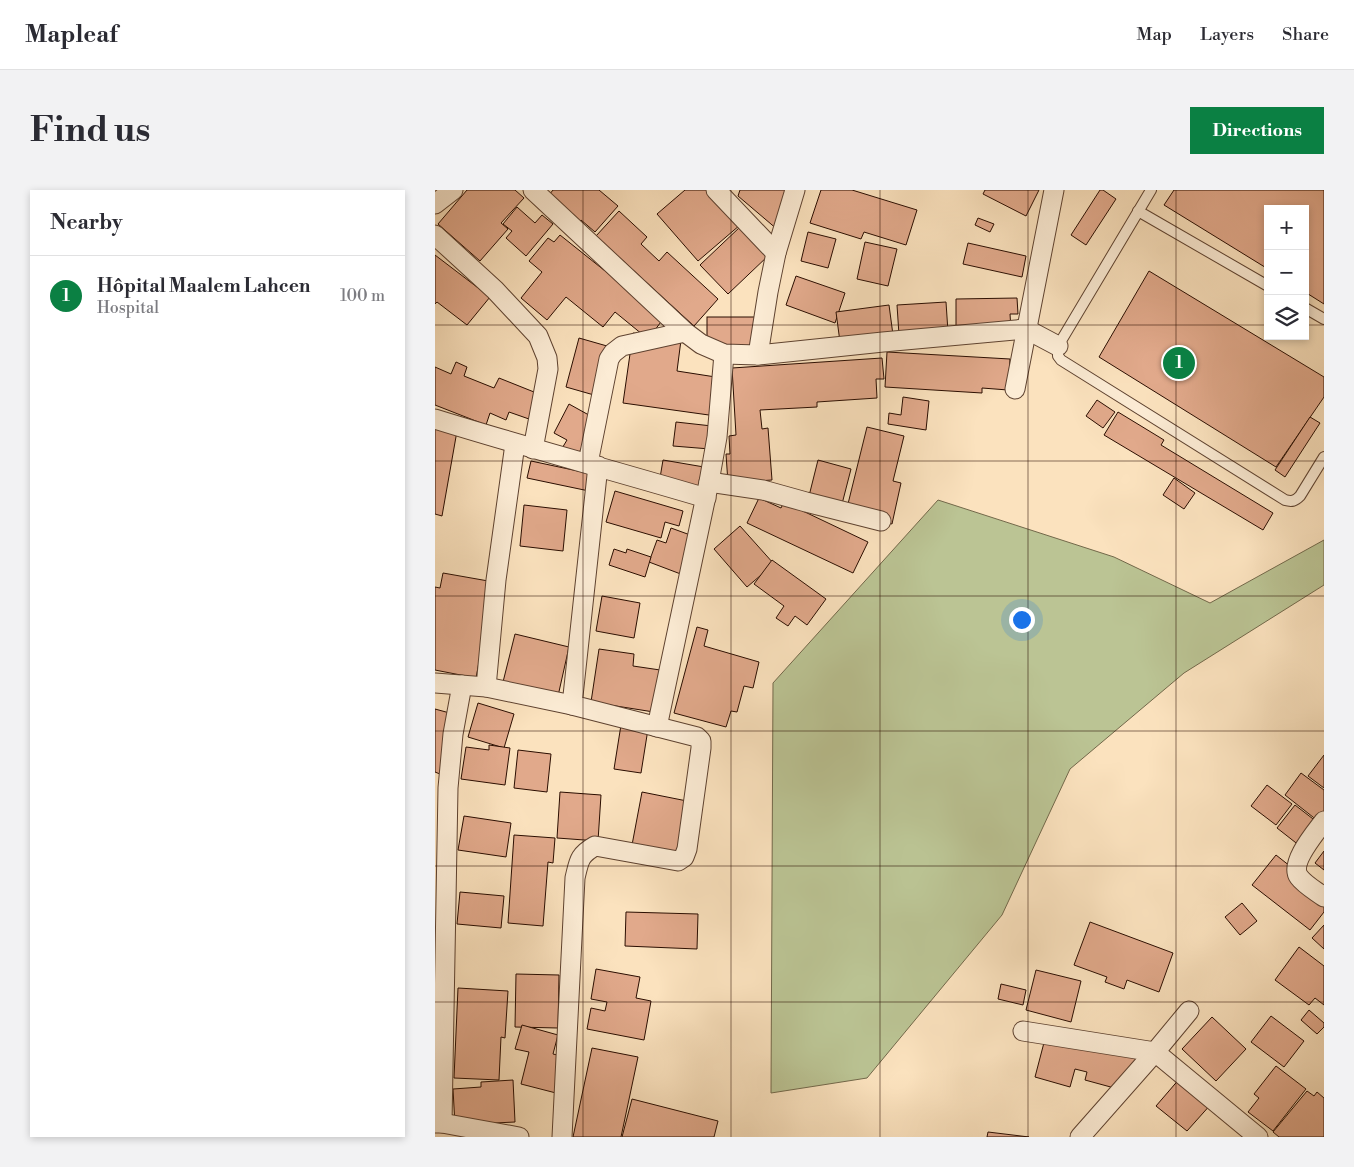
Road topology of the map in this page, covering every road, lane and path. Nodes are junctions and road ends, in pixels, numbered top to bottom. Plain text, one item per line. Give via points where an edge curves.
1 (453, 190) edge
2 (533, 190) edge
3 (716, 190) edge
4 (795, 190) edge
5 (1053, 190) edge
6 (1151, 190) edge
7 (435, 204) edge
8 (1138, 211) junction
9 (435, 234) edge
10 (776, 254) junction
11 (1264, 284) edge
12 (1309, 310) edge
13 (1324, 319) edge
14 (1026, 330) junction
15 (685, 332) junction
16 (1058, 346) junction
17 (724, 354) junction
18 (758, 355) junction
19 (1015, 389) dead end
20 (435, 419) edge
21 (515, 444) junction
22 (533, 449) junction
23 (1324, 457) edge
24 (593, 465) junction
25 (707, 490) junction
26 (881, 521) dead end
27 (435, 683) edge
28 (462, 685) junction
29 (485, 687) junction
30 (572, 705) junction
31 (657, 727) junction
32 (1324, 821) edge
33 (1324, 897) edge
34 (1189, 1011) dead end
35 (1023, 1031) dead end
36 (1155, 1052) junction
37 (439, 1123) edge
38 (491, 1134) edge
39 (519, 1137) edge
40 (562, 1137) edge
41 (1080, 1137) edge
42 (1258, 1137) edge

1 - 7 street
2 - 15 street
3 - 10 street
4 - 10 street
5 - 14 street
6 - 8 lane
8 - 11 lane
8 - 16 lane
9 - 22 street via 538,336 548,368
10 - 18 street
12 - 13 lane
14 - 16 street
14 - 18 street
14 - 19 street
15 - 17 street via 701,344
15 - 24 street via 622,346 613,352 609,359
16 - 23 lane via 1061,360 1285,500 1296,500 1300,496
17 - 18 street
17 - 25 street via 717,437
20 - 21 street
21 - 22 street
21 - 29 street
22 - 24 street
24 - 25 street
24 - 30 street
25 - 26 street via 763,490
25 - 31 street
27 - 28 street
28 - 29 street
28 - 37 street via 448,788
29 - 30 street
30 - 31 street
31 - 40 street via 697,737 701,742 687,849 679,861 595,846 580,859 575,878
32 - 33 street via 1306,846 1296,871 1304,882
34 - 36 street
35 - 36 street
36 - 41 street
36 - 42 street
37 - 38 street
38 - 39 street

